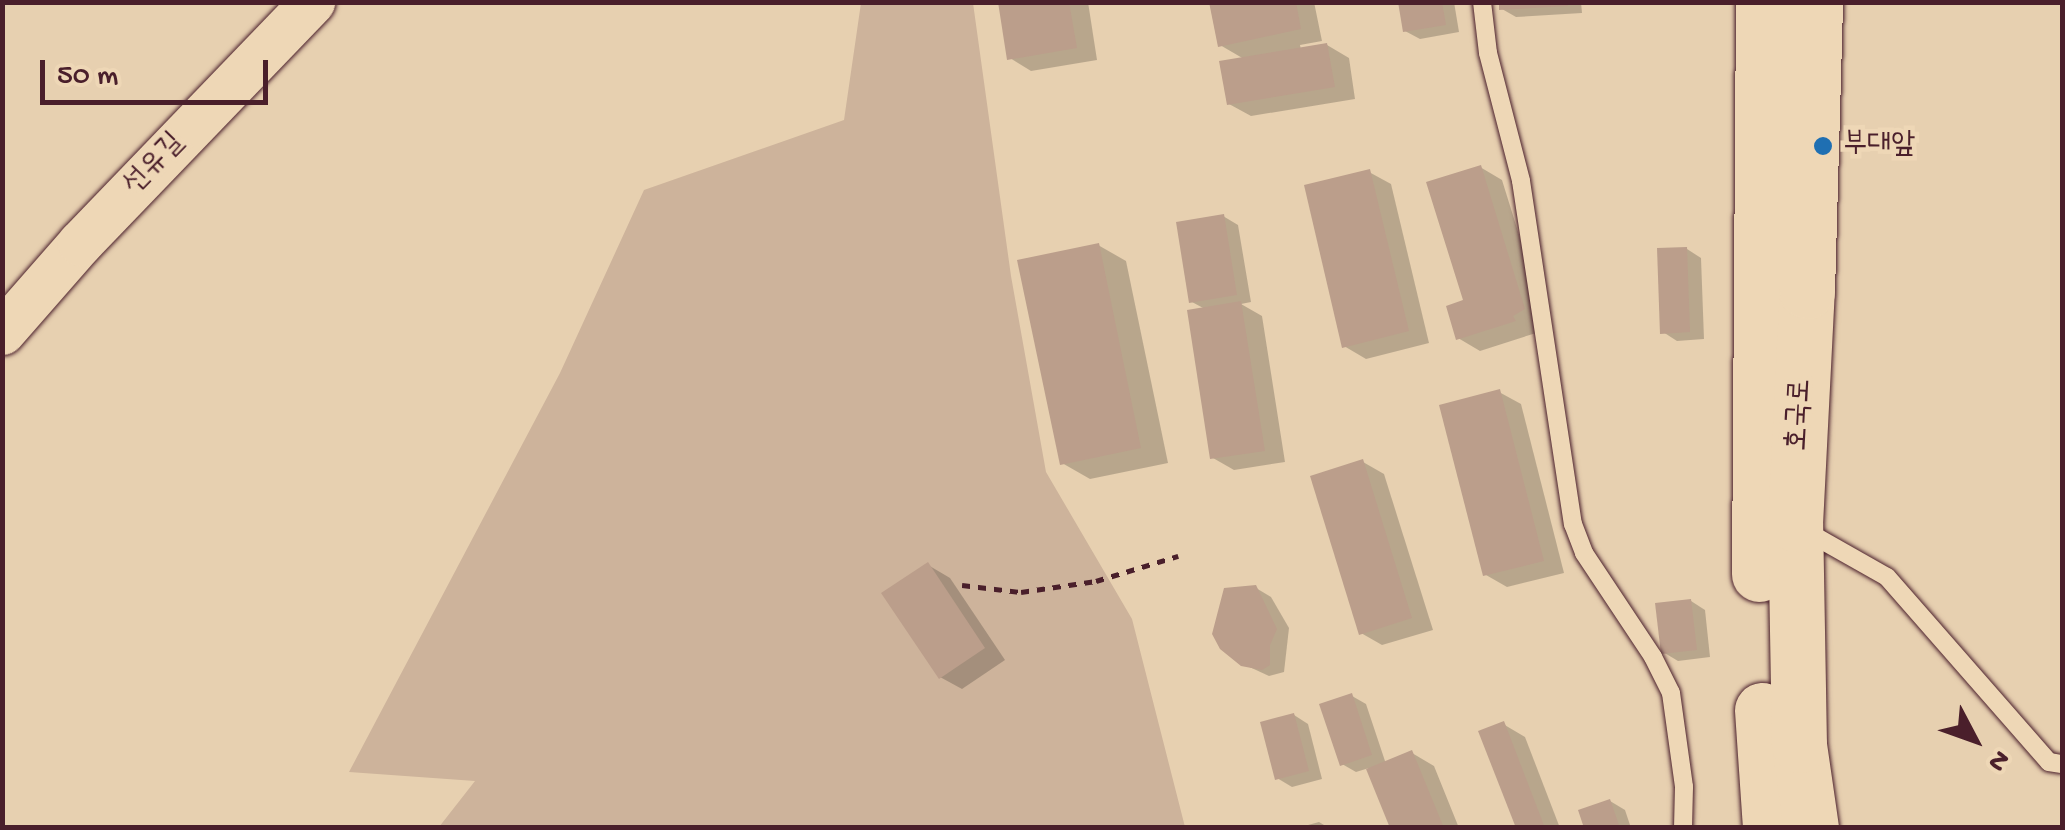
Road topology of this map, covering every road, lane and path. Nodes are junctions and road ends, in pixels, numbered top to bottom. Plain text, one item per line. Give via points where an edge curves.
1 (312, 2) edge
2 (1482, 2) edge
3 (1762, 2) edge
4 (1815, 2) edge
5 (2, 332) edge
6 (1795, 524) junction
7 (1178, 556) dead end
8 (962, 585) dead end
9 (2062, 764) edge
10 (1684, 828) edge
11 (1770, 828) edge
12 (1811, 828) edge

1 - 5 street, 선유길
2 - 10 lane via 1488,53 1521,180 1573,524 1584,553 1671,693
3 - 11 main road, 호국로 via 1758,490
4 - 6 main road, 호국로
6 - 9 lane via 1886,578 2049,762
6 - 12 main road, 호국로 via 1799,745
7 - 8 path via 1096,581 1021,592

